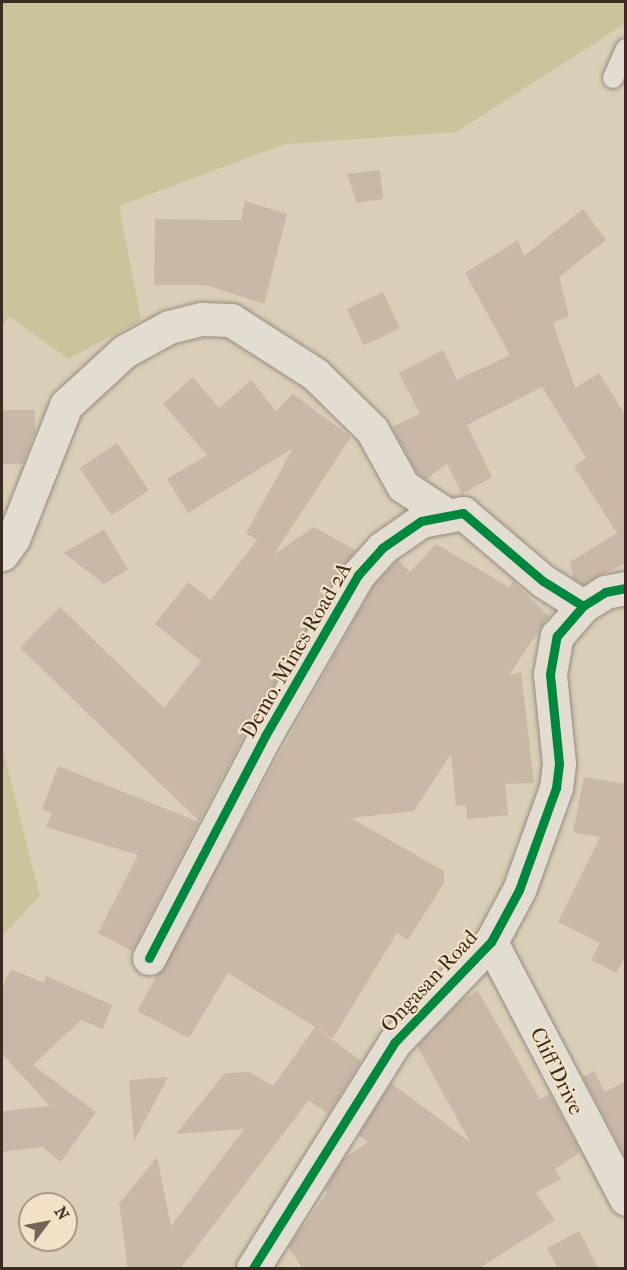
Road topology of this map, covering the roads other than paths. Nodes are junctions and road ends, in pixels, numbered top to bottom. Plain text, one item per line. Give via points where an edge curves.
1 (626, 49) edge
2 (613, 78) dead end
3 (444, 513) junction
4 (2, 554) edge
5 (626, 588) edge
6 (583, 606) junction
7 (491, 942) junction
8 (149, 958) dead end
9 (626, 1199) edge
10 (253, 1269) edge

1 - 2 lane
3 - 4 street via 403,486 372,430 315,374 231,320 202,319 169,327 125,351 71,399
3 - 6 street via 474,519 529,569
3 - 8 street, Demo. Mines Road 2A via 382,548 357,575
5 - 6 street, Ongasan Road via 606,592
6 - 7 street, Ongasan Road via 557,636 550,675 559,763 546,828
7 - 9 street, Cliff Drive
7 - 10 street, Ongasan Road via 394,1043

